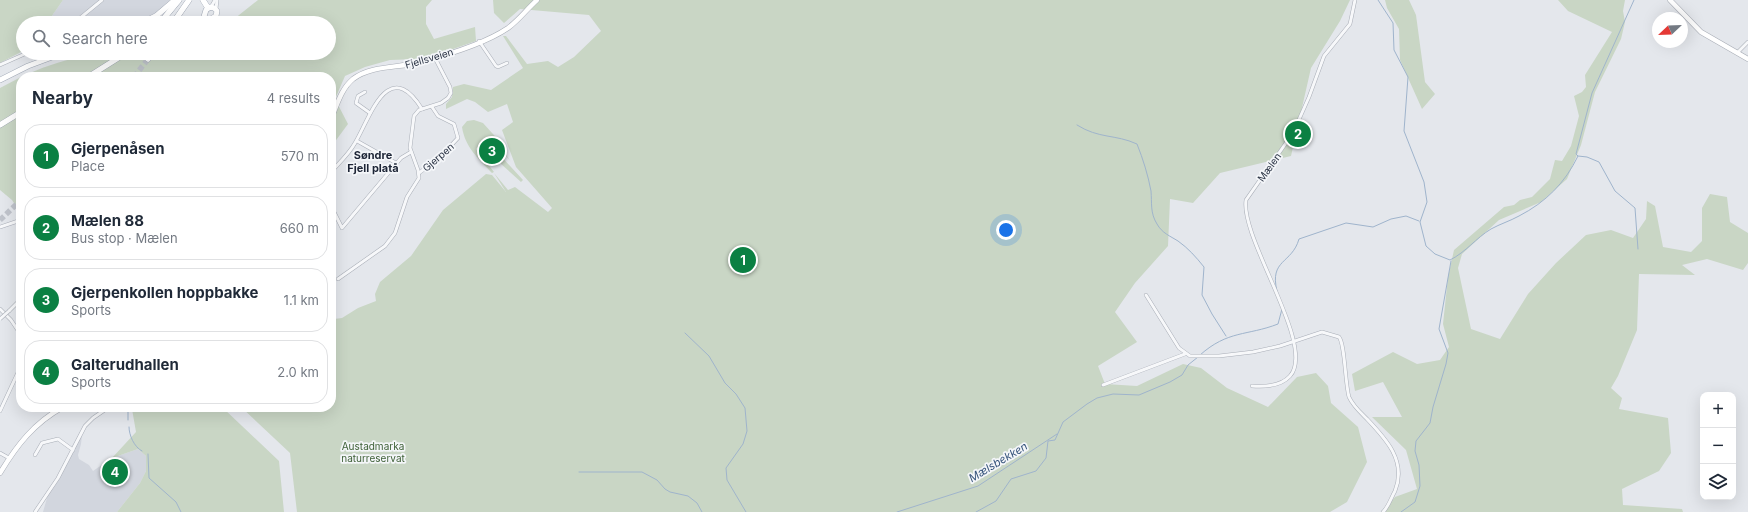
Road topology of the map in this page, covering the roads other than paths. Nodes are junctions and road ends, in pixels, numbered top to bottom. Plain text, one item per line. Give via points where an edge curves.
1 (102, 0) edge
2 (175, 0) edge
3 (179, 0) edge
4 (189, 0) edge
5 (203, 0) edge
6 (216, 0) edge
7 (537, 0) edge
8 (1355, 0) edge
9 (1670, 0) edge
10 (211, 8) junction
11 (83, 16) edge
12 (156, 16) edge
13 (166, 16) edge
14 (178, 16) edge
15 (206, 16) edge
16 (216, 16) edge
17 (480, 41) junction
18 (1748, 42) edge
19 (1737, 53) junction
20 (16, 58) edge
21 (435, 58) junction
22 (1748, 59) edge
23 (44, 60) edge
24 (116, 60) edge
25 (507, 63) dead end
26 (0, 66) edge
27 (16, 72) edge
28 (16, 72) edge
29 (97, 72) edge
30 (0, 80) edge
31 (365, 92) dead end
32 (432, 106) junction
33 (336, 108) edge
34 (422, 108) junction
35 (370, 113) junction
36 (16, 115) edge
37 (0, 125) edge
38 (357, 141) junction
39 (411, 152) junction
40 (396, 163) junction
41 (336, 166) edge
42 (419, 173) junction
43 (336, 216) edge
44 (16, 222) edge
45 (0, 227) edge
46 (338, 278) dead end
47 (1146, 295) dead end
48 (16, 304) edge
49 (0, 309) edge
50 (0, 319) edge
51 (16, 326) edge
52 (1294, 341) junction
53 (1185, 354) junction
54 (16, 377) edge
55 (1103, 385) dead end
56 (1252, 386) dead end
57 (0, 411) edge
58 (54, 412) edge
59 (101, 412) edge
60 (73, 450) junction
61 (0, 453) edge
62 (35, 455) dead end
63 (9, 458) junction
64 (0, 473) edge
65 (35, 512) edge
66 (1383, 512) edge

1 - 11 street
2 - 12 highway
3 - 13 highway
4 - 14 highway
5 - 10 highway
6 - 10 street
7 - 17 main road, Fjellsveien via 509,27
8 - 52 street, Mælen via 1350,24 1324,56 1293,133 1246,200 1254,236
9 - 19 main road via 1701,32
10 - 15 main road via 205,12
10 - 16 main road
17 - 21 main road, Fjellsveien
17 - 25 street via 496,66
18 - 19 street
19 - 22 main road
20 - 26 street
21 - 32 street via 451,90 448,98
21 - 33 main road, Fjellsveien via 374,70 358,76 344,90
23 - 28 main road
24 - 29 highway
27 - 30 main road
31 - 35 street via 358,96 356,103
32 - 34 street
32 - 42 street, Gjerpen via 438,116 454,124 458,138 439,158
34 - 35 street via 412,94 397,89 382,94
34 - 39 street via 413,118
35 - 38 street
36 - 37 highway
38 - 40 street
38 - 41 street
39 - 40 street
39 - 42 street
40 - 43 street via 342,228
42 - 46 street via 418,180 407,197 392,240
44 - 45 street
47 - 53 street
48 - 50 street, bridge
49 - 51 street
52 - 53 street via 1246,354
52 - 56 street, Mælen via 1296,359 1290,376 1270,386
52 - 66 street via 1322,332 1337,335 1341,339 1350,400 1388,442 1399,469 1398,482
53 - 55 street
54 - 57 street
58 - 63 main road via 44,418 19,442
59 - 60 street via 85,426
60 - 62 street via 58,439 42,443
60 - 65 street
61 - 63 street
63 - 64 main road

